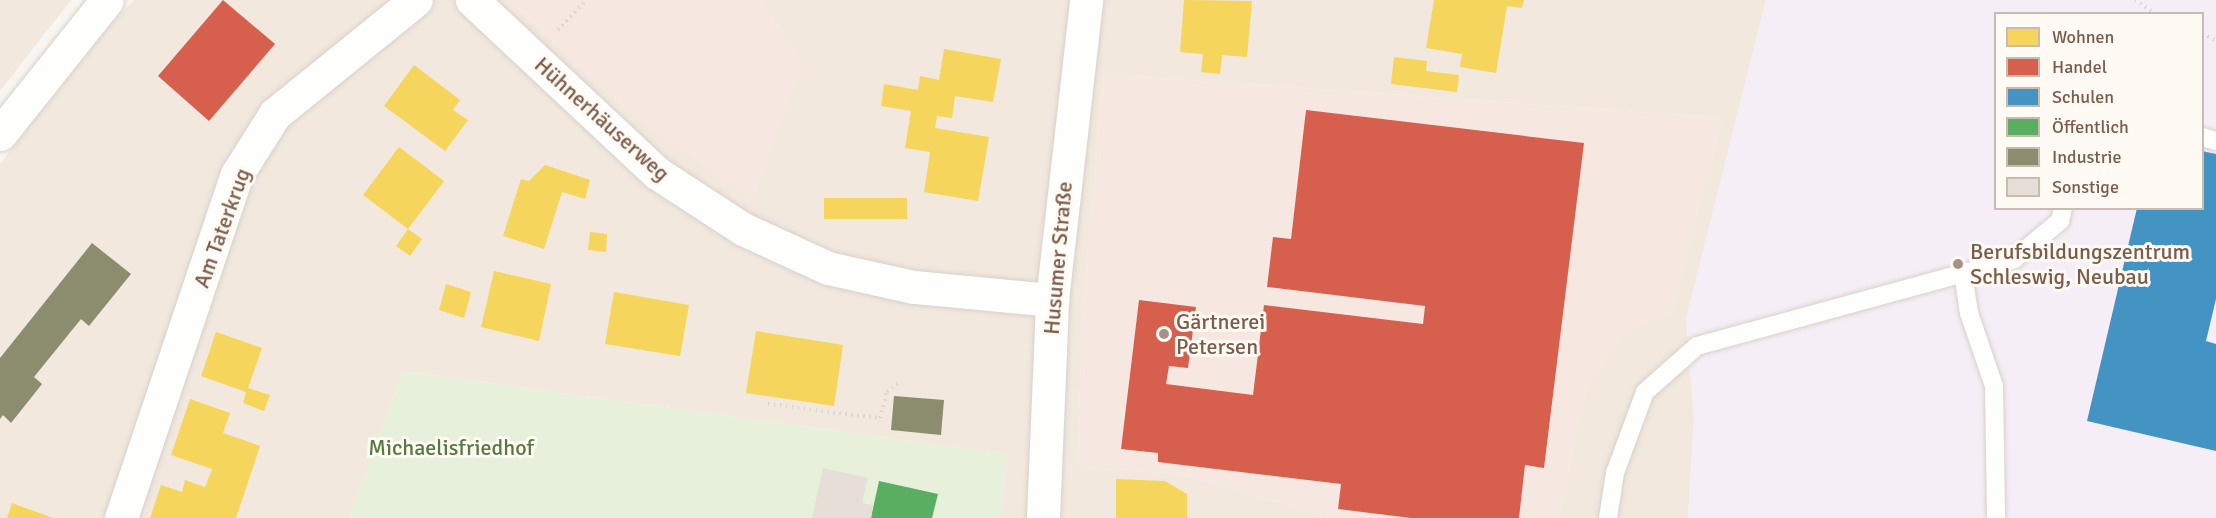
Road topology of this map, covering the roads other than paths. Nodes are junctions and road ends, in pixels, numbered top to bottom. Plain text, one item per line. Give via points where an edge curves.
1 (106, 0) edge
2 (416, 0) edge
3 (472, 0) edge
4 (1086, 0) edge
5 (0, 134) edge
6 (2063, 210) edge
7 (1963, 273) junction
8 (1052, 300) junction
9 (122, 518) edge
10 (1043, 518) edge
11 (1608, 518) edge
12 (1996, 518) edge

1 - 5 street
2 - 9 street, Am Taterkrug via 274,114 237,174
3 - 8 street, Hühnerhäuserweg via 657,173 743,229 828,268 914,287
4 - 8 street, Husumer Straße
6 - 7 lane via 2060,221 2014,259
7 - 11 lane via 1697,346 1645,392 1615,473
7 - 12 lane via 1968,312 1994,386
8 - 10 street, Husumer Straße

